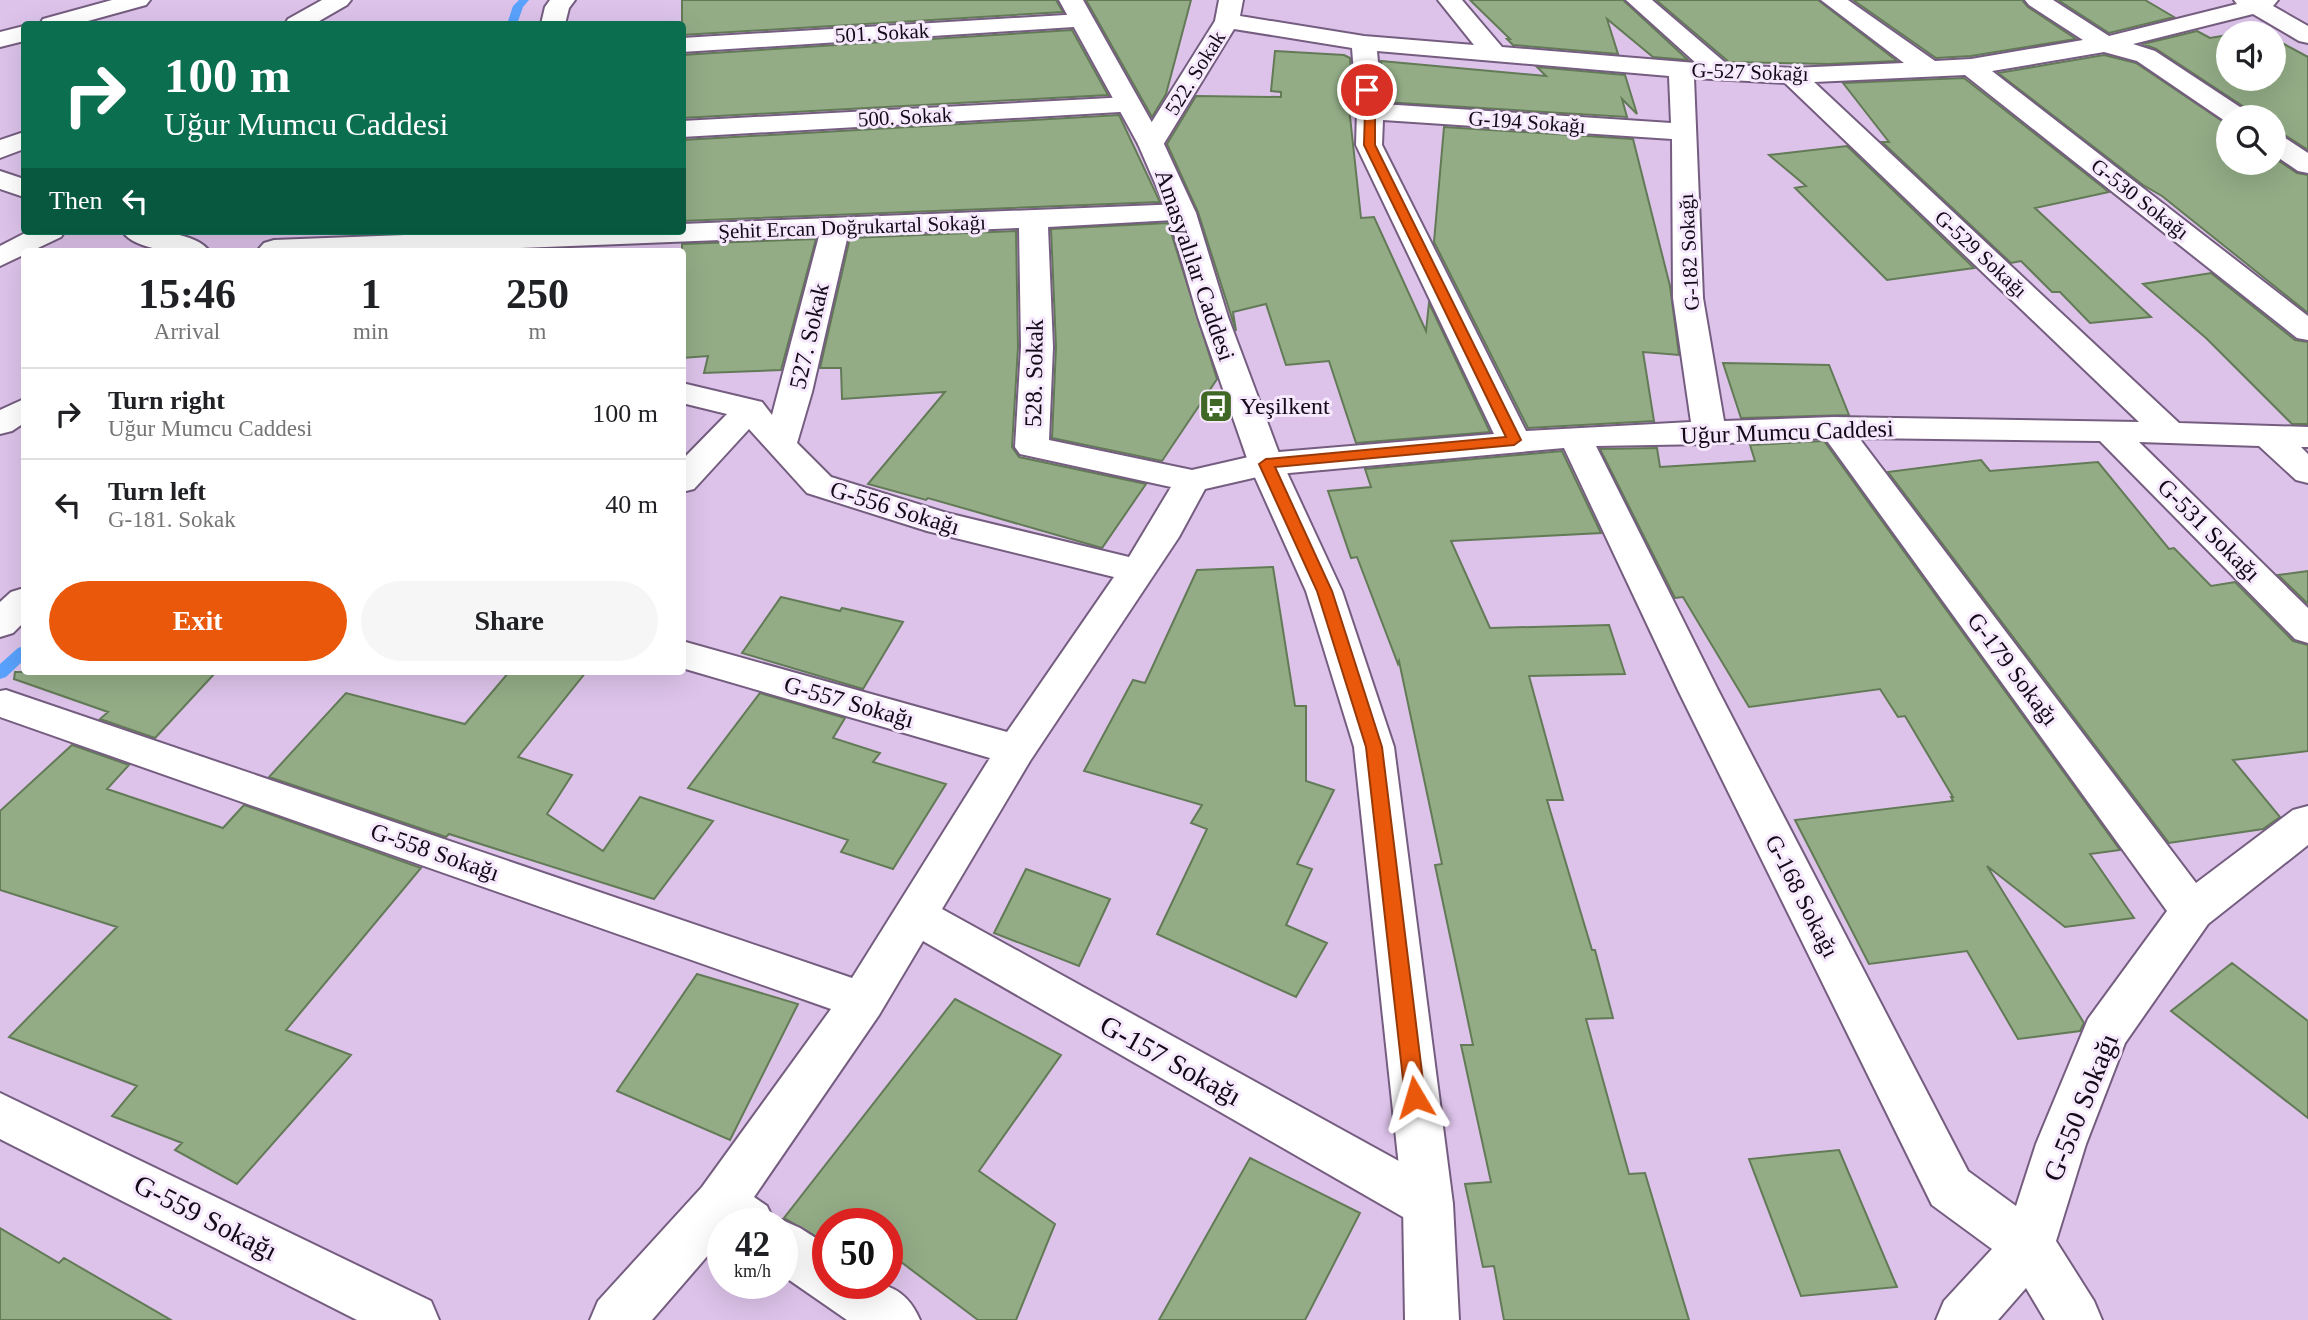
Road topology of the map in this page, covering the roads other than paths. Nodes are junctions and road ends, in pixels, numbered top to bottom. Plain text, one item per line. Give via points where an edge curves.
1 (138, 0) edge
2 (339, 0) edge
3 (563, 0) edge
4 (1450, 0) edge
5 (1638, 0) edge
6 (1833, 0) edge
7 (2037, 0) edge
8 (2256, 2) edge
9 (1229, 10) edge
10 (1076, 11) edge
11 (63, 21) edge
12 (302, 21) edge
13 (554, 21) edge
14 (21, 34) edge
15 (2308, 36) edge
16 (0, 40) edge
17 (1364, 43) junction
18 (2105, 44) junction
19 (686, 46) edge
20 (1494, 54) junction
21 (1971, 67) junction
22 (1929, 69) junction
23 (1681, 70) junction
24 (1719, 70) junction
25 (1792, 76) junction
26 (1128, 105) junction
27 (2219, 105) edge
28 (1370, 111) junction
29 (686, 129) edge
30 (1685, 132) junction
31 (21, 141) edge
32 (1152, 144) junction
33 (0, 150) edge
34 (2286, 151) edge
35 (2308, 165) edge
36 (0, 179) edge
37 (21, 188) edge
38 (1182, 213) junction
39 (1033, 220) junction
40 (835, 229) junction
41 (43, 235) edge
42 (147, 235) edge
43 (495, 242) edge
44 (625, 244) edge
45 (184, 248) edge
46 (306, 248) edge
47 (0, 257) edge
48 (2308, 331) edge
49 (686, 394) edge
50 (750, 409) junction
51 (21, 411) edge
52 (0, 424) edge
53 (1834, 427) junction
54 (2109, 431) junction
55 (2170, 433) junction
56 (1709, 434) junction
57 (2267, 435) junction
58 (2308, 437) edge
59 (1575, 438) junction
60 (1514, 440) junction
61 (780, 443) junction
62 (1266, 464) junction
63 (2308, 472) edge
64 (686, 477) edge
65 (1192, 481) junction
66 (1138, 571) junction
67 (21, 604) edge
68 (0, 624) edge
69 (2308, 630) edge
70 (686, 655) edge
71 (6, 704) dead end
72 (1016, 750) junction
73 (2308, 822) edge
74 (2192, 911) junction
75 (915, 915) junction
76 (863, 1000) junction
77 (0, 1115) edge
78 (1428, 1204) junction
79 (739, 1208) edge
80 (707, 1239) edge
81 (2029, 1245) junction
82 (862, 1299) edge
83 (412, 1320) edge
84 (617, 1320) edge
85 (893, 1320) edge
86 (1432, 1320) edge
87 (1963, 1320) edge
88 (2075, 1320) edge

1 - 11 street
2 - 12 street
3 - 13 street
4 - 20 street
5 - 24 street
6 - 22 street
7 - 18 street
8 - 15 street
8 - 18 street, G-527 Sokağı
9 - 17 street, G-527 Sokağı
9 - 32 street, 522. Sokak
10 - 19 street, 501. Sokak
10 - 26 street, Amasyalılar Caddesi
14 - 16 street
17 - 20 street, G-527 Sokağı
17 - 28 street
18 - 21 street, G-527 Sokağı
18 - 27 street via 2146,56
20 - 23 street, G-527 Sokağı
21 - 22 street, G-527 Sokağı
21 - 48 street, G-530 Sokağı
22 - 25 street, G-527 Sokağı
23 - 24 street, G-527 Sokağı
23 - 30 street, G-182 Sokağı
24 - 25 street, G-527 Sokağı
25 - 55 street, G-529 Sokağı
26 - 29 street, 500. Sokak
26 - 32 street, Amasyalılar Caddesi
28 - 30 street, G-194 Sokağı
28 - 60 street via 1370,145
30 - 56 street, G-182 Sokağı via 1688,298
31 - 33 street
32 - 38 street, Amasyalılar Caddesi
34 - 35 street
36 - 37 street
38 - 39 street, Şehit Ercan Doğrukartal Sokağı
38 - 62 street, Amasyalılar Caddesi via 1213,317
39 - 40 street, Şehit Ercan Doğrukartal Sokağı
39 - 65 street, 528. Sokak via 1037,347 1032,447
40 - 44 street, Şehit Ercan Doğrukartal Sokağı
40 - 61 street, 527. Sokak
41 - 47 street
42 - 45 street
43 - 44 street, Şehit Ercan Doğrukartal Sokağı
43 - 46 street, Şehit Ercan Doğrukartal Sokağı
49 - 50 street
50 - 61 street, G-556 Sokağı
50 - 64 street
51 - 52 street
53 - 54 street, Uğur Mumcu Caddesi
53 - 56 street, Uğur Mumcu Caddesi
53 - 74 street, G-179 Sokağı
54 - 55 street, Uğur Mumcu Caddesi
54 - 69 street, G-531 Sokağı
55 - 57 street, Uğur Mumcu Caddesi
56 - 59 street, Uğur Mumcu Caddesi
57 - 58 street, Uğur Mumcu Caddesi
57 - 63 street
59 - 60 street, Uğur Mumcu Caddesi
59 - 81 street, G-168 Sokağı via 1950,1188
60 - 62 street, Uğur Mumcu Caddesi
61 - 66 street, G-556 Sokağı via 819,485 940,523
62 - 65 street, Uğur Mumcu Caddesi
62 - 78 street, Amasyalılar Caddesi via 1324,591 1374,747
65 - 66 street
66 - 72 street
67 - 68 street
70 - 72 street, G-557 Sokağı
71 - 76 street, G-558 Sokağı
72 - 75 street
73 - 74 street, G-550 Sokağı
74 - 81 street, G-550 Sokağı via 2105,1033 2061,1143
75 - 76 street
75 - 78 street, G-157 Sokağı
76 - 79 street
77 - 83 street, G-559 Sokağı
78 - 86 street, Amasyalılar Caddesi
80 - 84 street
81 - 87 street, G-550 Sokağı
81 - 88 street, G-168 Sokağı
82 - 85 street

